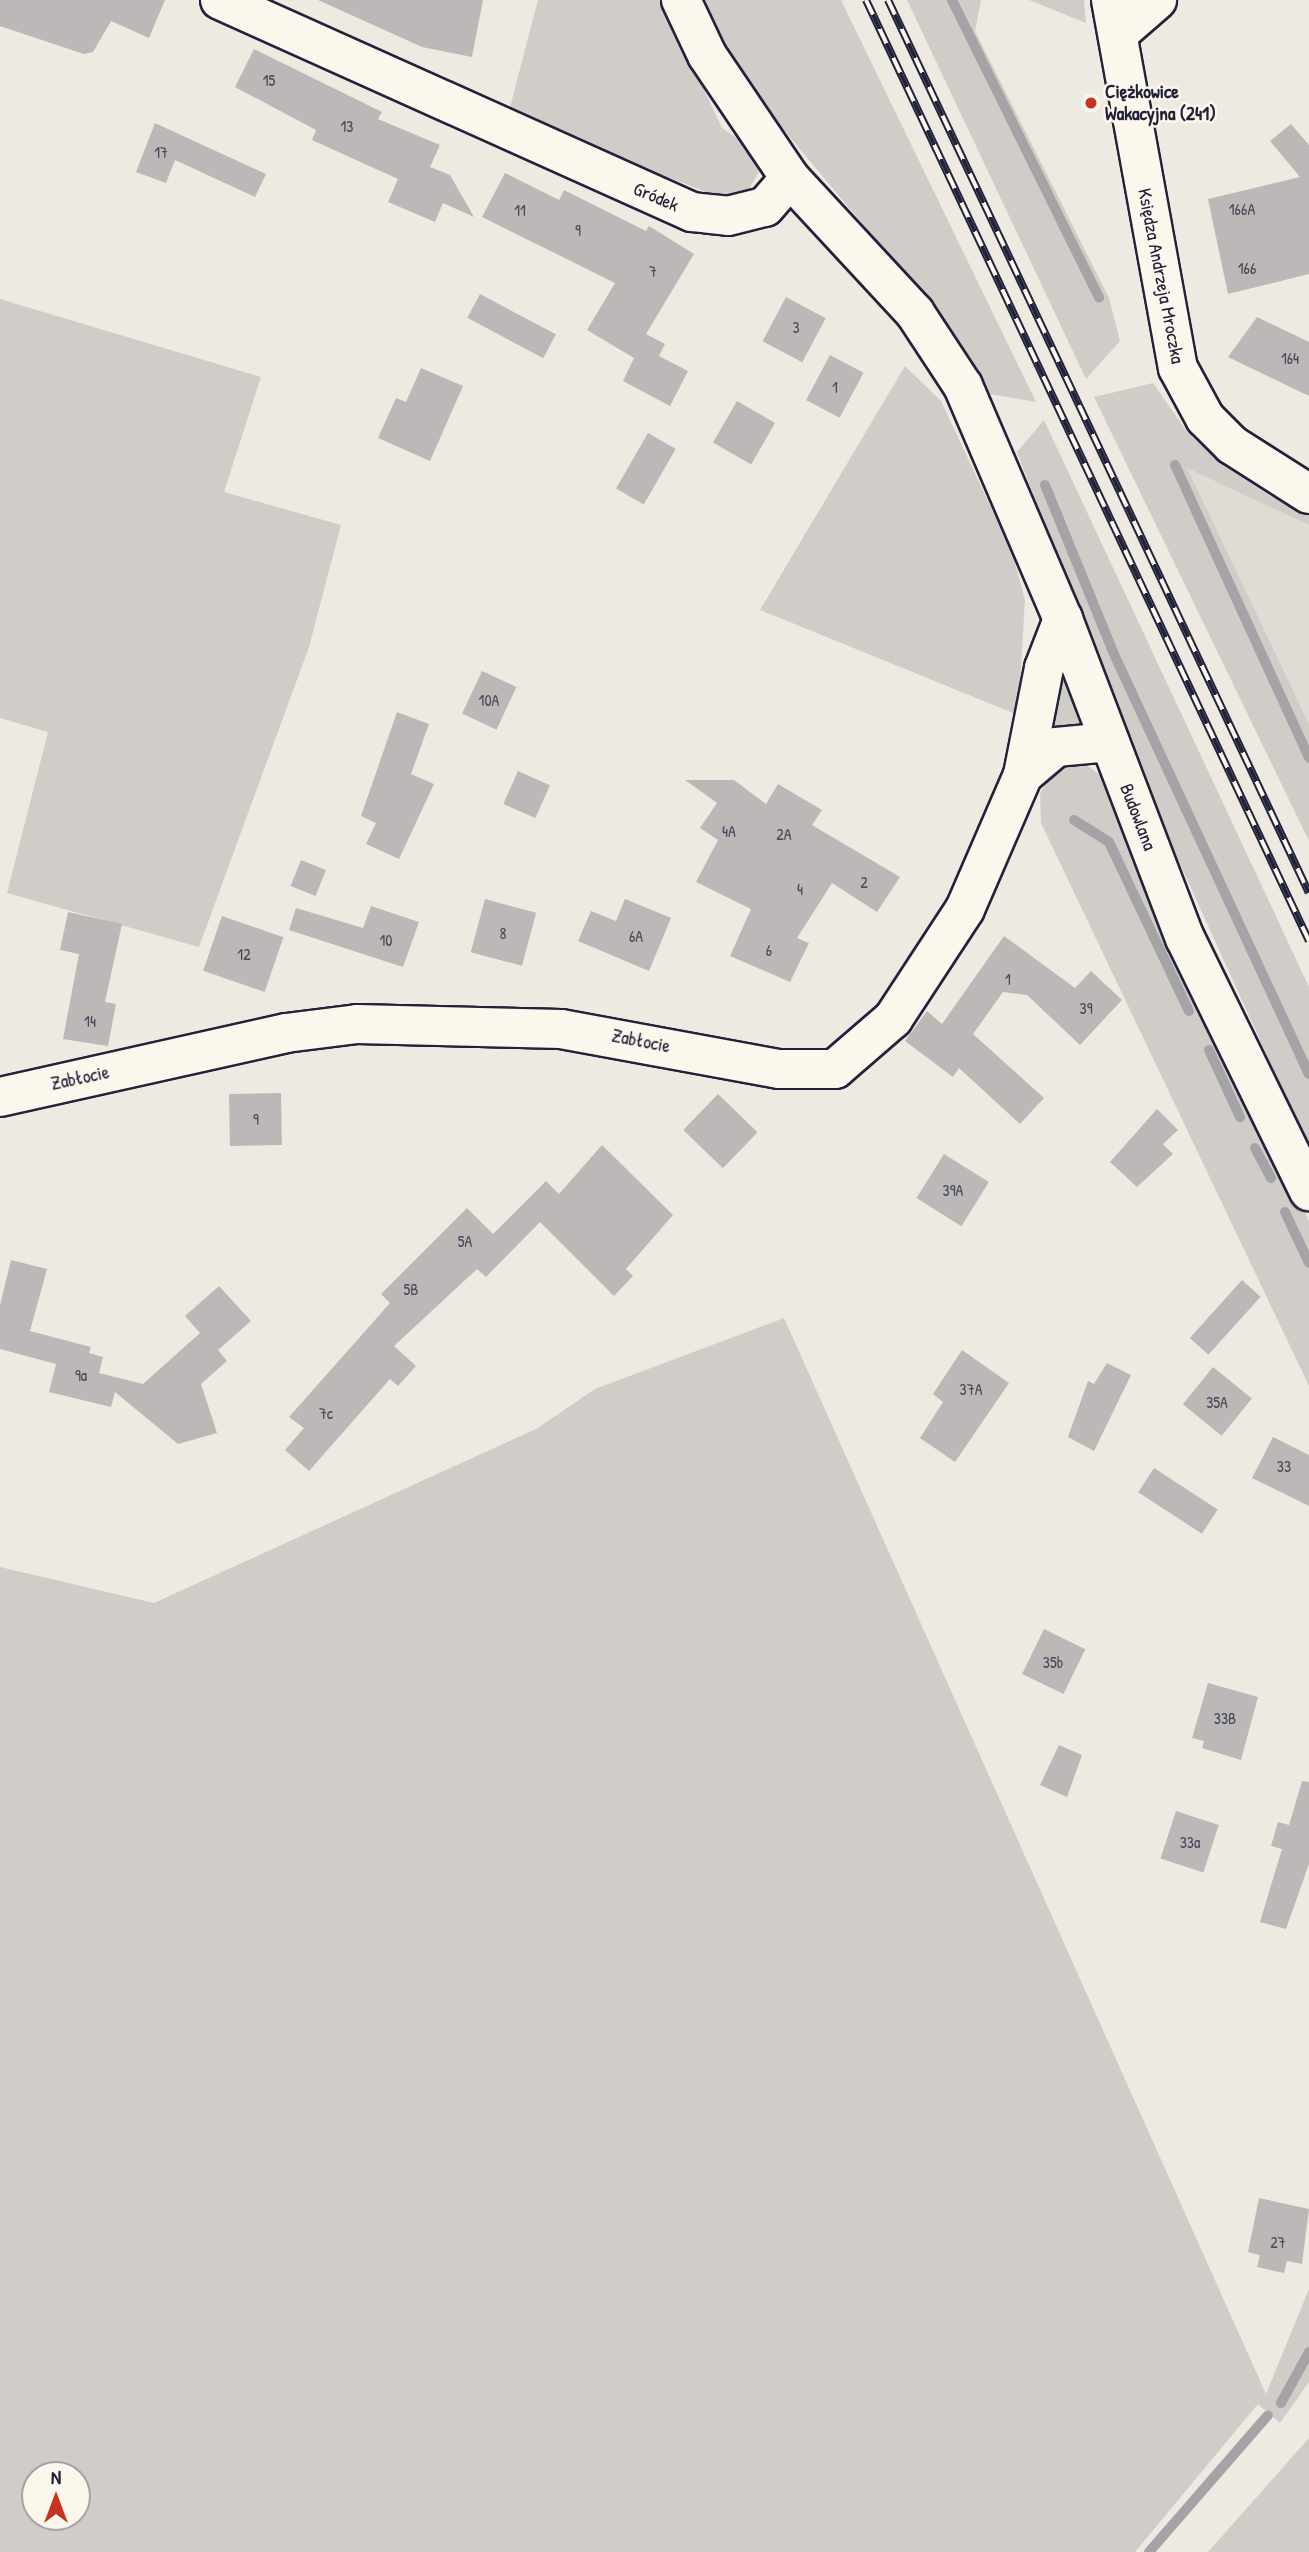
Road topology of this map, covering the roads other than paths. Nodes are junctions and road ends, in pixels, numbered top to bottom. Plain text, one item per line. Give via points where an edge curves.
1 (220, 0) edge
2 (681, 0) edge
3 (1157, 0) edge
4 (1114, 17) edge
5 (790, 178) junction
6 (1309, 494) edge
7 (1063, 619) junction
8 (1110, 742) junction
9 (1023, 775) junction
10 (0, 1097) edge
11 (1309, 1191) edge

1 - 5 street, Gródek via 692,212 727,216 765,207
2 - 5 street via 707,55
3 - 4 street
4 - 6 street, Księdza Andrzeja Mroczka via 1178,368 1205,418 1232,445
5 - 7 street, Budowlana via 915,313 987,435
7 - 8 street, Budowlana
7 - 9 street via 1044,668
8 - 9 street, Zabłocie via 1056,747
8 - 11 street, Budowlana via 1185,938
9 - 10 street, Zabłocie via 965,909 893,1019 835,1069 779,1069 561,1029 357,1024 286,1033

